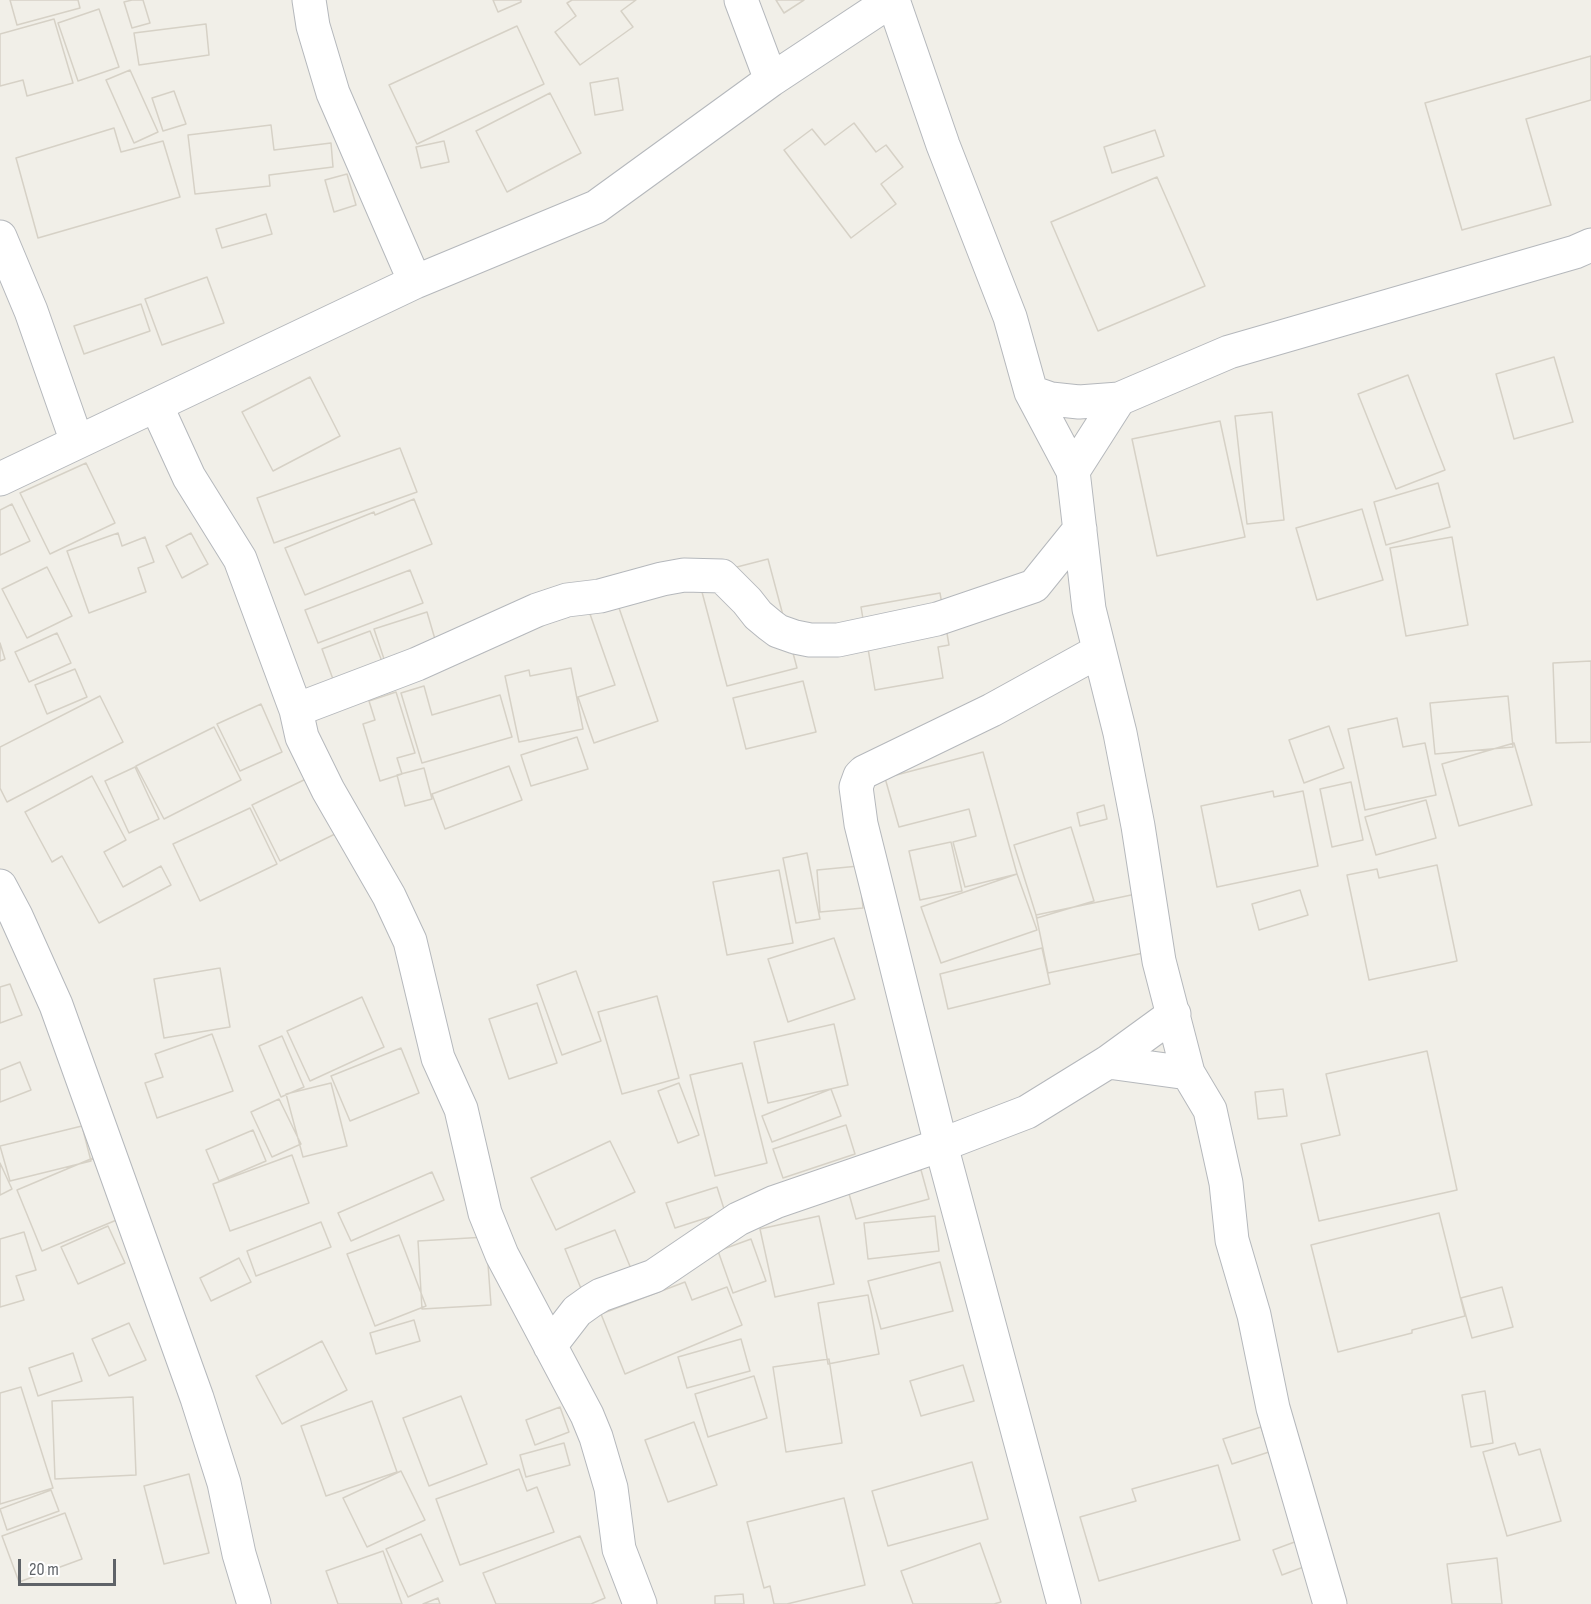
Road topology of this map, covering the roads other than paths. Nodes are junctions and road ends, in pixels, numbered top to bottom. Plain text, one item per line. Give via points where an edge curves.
1 (309, 0) edge
2 (741, 0) edge
3 (892, 0) edge
4 (771, 80) junction
5 (0, 237) edge
6 (1591, 245) edge
7 (416, 282) junction
8 (1031, 392) junction
9 (1119, 399) junction
10 (156, 405) junction
11 (77, 442) junction
12 (1073, 471) junction
13 (0, 479) edge
14 (1080, 529) junction
15 (1034, 586) junction
16 (1089, 609) junction
17 (1099, 651) junction
18 (296, 710) junction
19 (0, 886) edge
20 (1174, 1014) junction
21 (1108, 1062) junction
22 (1188, 1073) junction
23 (941, 1145) junction
24 (520, 1289) junction
25 (577, 1311) junction
26 (550, 1346) junction
27 (254, 1604) edge
28 (640, 1604) edge
29 (1064, 1604) edge
30 (1330, 1604) edge

1 - 7 street via 333,93
2 - 4 street
3 - 4 street
3 - 8 street via 1010,317
4 - 7 street via 596,207
5 - 11 street via 31,311
6 - 9 street via 1229,352
7 - 10 street
8 - 9 street via 1079,402
8 - 12 street
9 - 12 street
10 - 11 street
10 - 18 street via 189,477 240,559
11 - 13 street
12 - 14 street
14 - 15 street
14 - 16 street
15 - 16 street
15 - 18 street via 937,619 838,640 810,640 770,625 722,576 684,575 537,609 417,664
16 - 17 street
17 - 20 street via 1138,826 1153,934
17 - 23 street via 992,710 864,772 856,787 861,824
18 - 24 street via 302,737 328,790 389,896 410,941 438,1058 461,1109 485,1213
19 - 27 street via 56,1005 197,1398 224,1483
20 - 21 street
20 - 22 street
21 - 22 street
21 - 23 street via 1027,1112
22 - 30 street via 1210,1110 1226,1183 1232,1240 1254,1315 1273,1408
23 - 25 street via 755,1211 654,1276 601,1295
23 - 29 street
24 - 25 street
24 - 26 street
25 - 26 street
26 - 28 street via 596,1437 611,1488 619,1549

